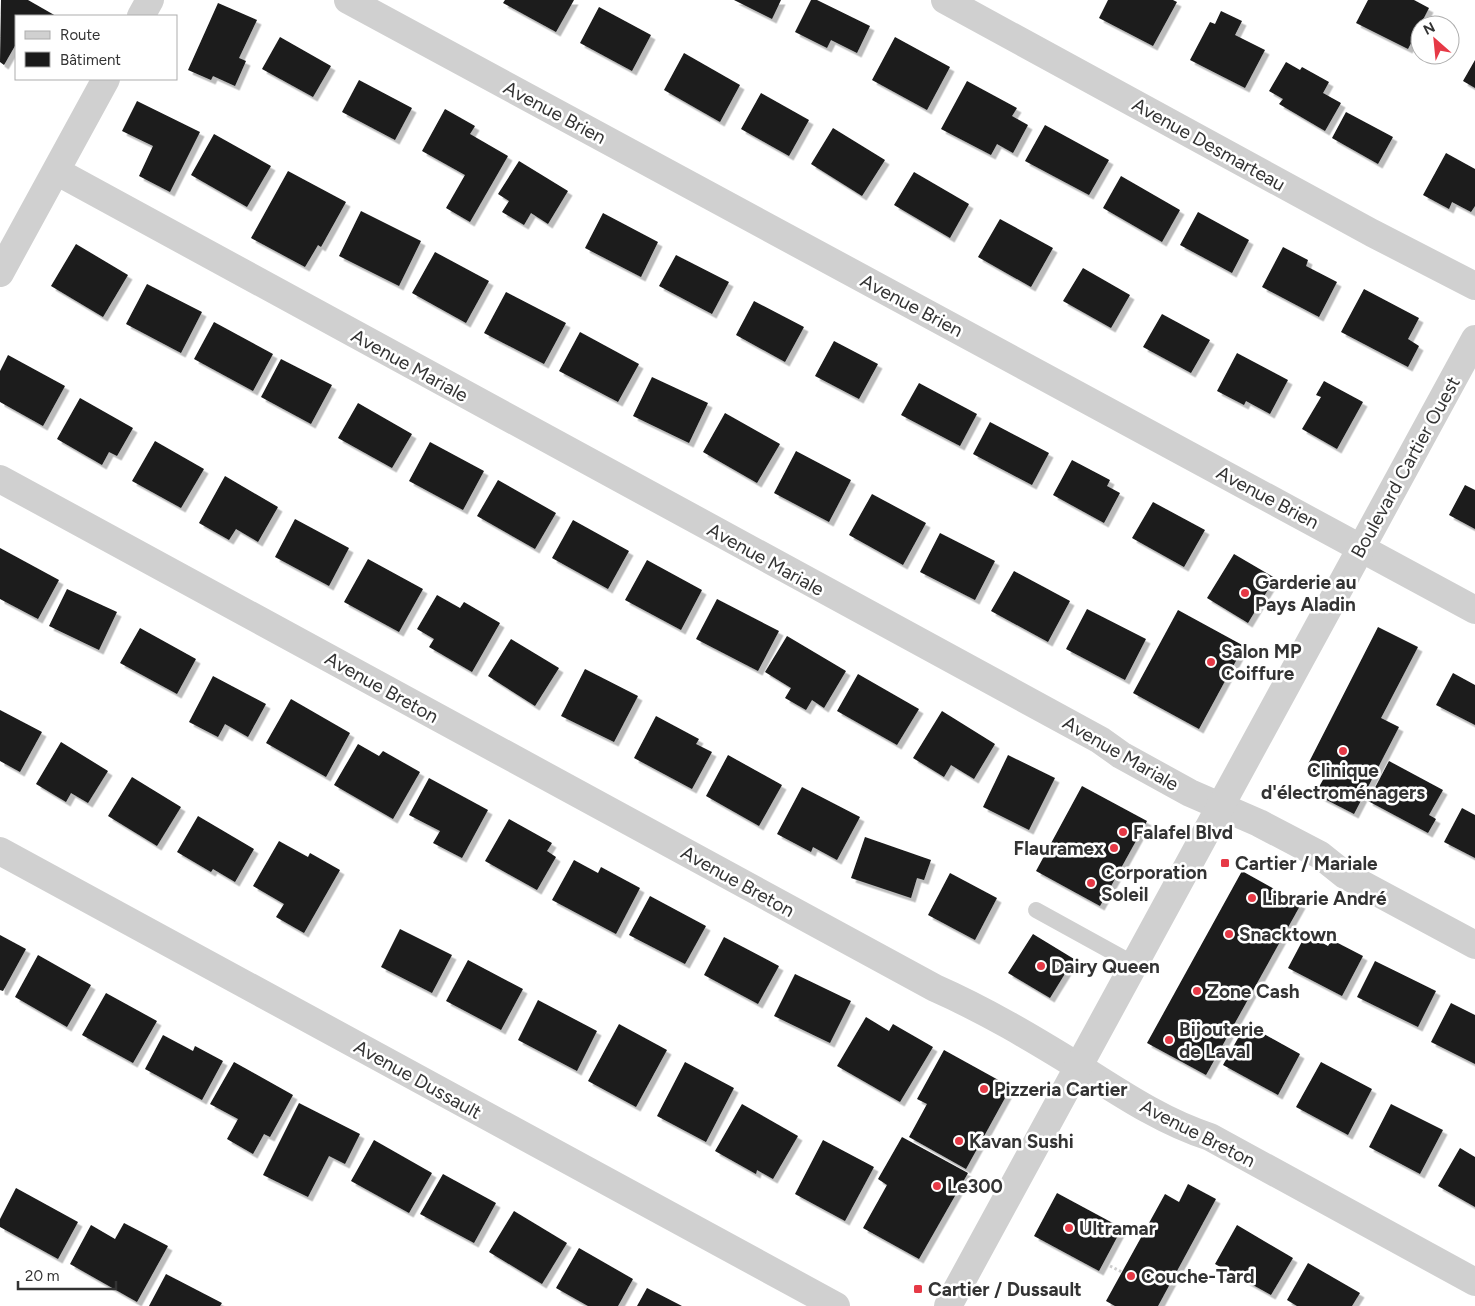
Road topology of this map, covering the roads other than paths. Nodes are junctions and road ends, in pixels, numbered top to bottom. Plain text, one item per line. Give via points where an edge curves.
1 (150, 0) edge
2 (348, 0) edge
3 (945, 0) edge
4 (142, 15) edge
5 (105, 80) edge
6 (56, 171) junction
7 (0, 273) edge
8 (1475, 286) edge
9 (1475, 339) edge
10 (0, 478) edge
11 (1361, 547) junction
12 (1475, 610) edge
13 (1220, 806) junction
14 (0, 851) edge
15 (1036, 910) dead end
16 (1475, 945) edge
17 (1134, 964) junction
18 (1078, 1067) junction
19 (1475, 1282) edge
20 (836, 1306) edge
21 (948, 1306) edge

1 - 4 street
2 - 11 street, Avenue Brien
3 - 8 street, Avenue Desmarteau
5 - 6 street
6 - 7 street
6 - 13 street, Avenue Mariale
9 - 11 street, Boulevard Cartier Ouest
10 - 18 street, Avenue Breton via 935,988 983,1011
11 - 12 street, Avenue Brien
11 - 13 street, Boulevard Cartier Ouest
13 - 16 street, Avenue Mariale via 1320,855 1346,875
13 - 17 street, Boulevard Cartier Ouest
14 - 20 street, Avenue Dussault
15 - 17 lane
17 - 18 street, Boulevard Cartier Ouest
18 - 19 street, Avenue Breton via 1110,1088 1190,1130 1210,1137
18 - 21 street, Boulevard Cartier Ouest

